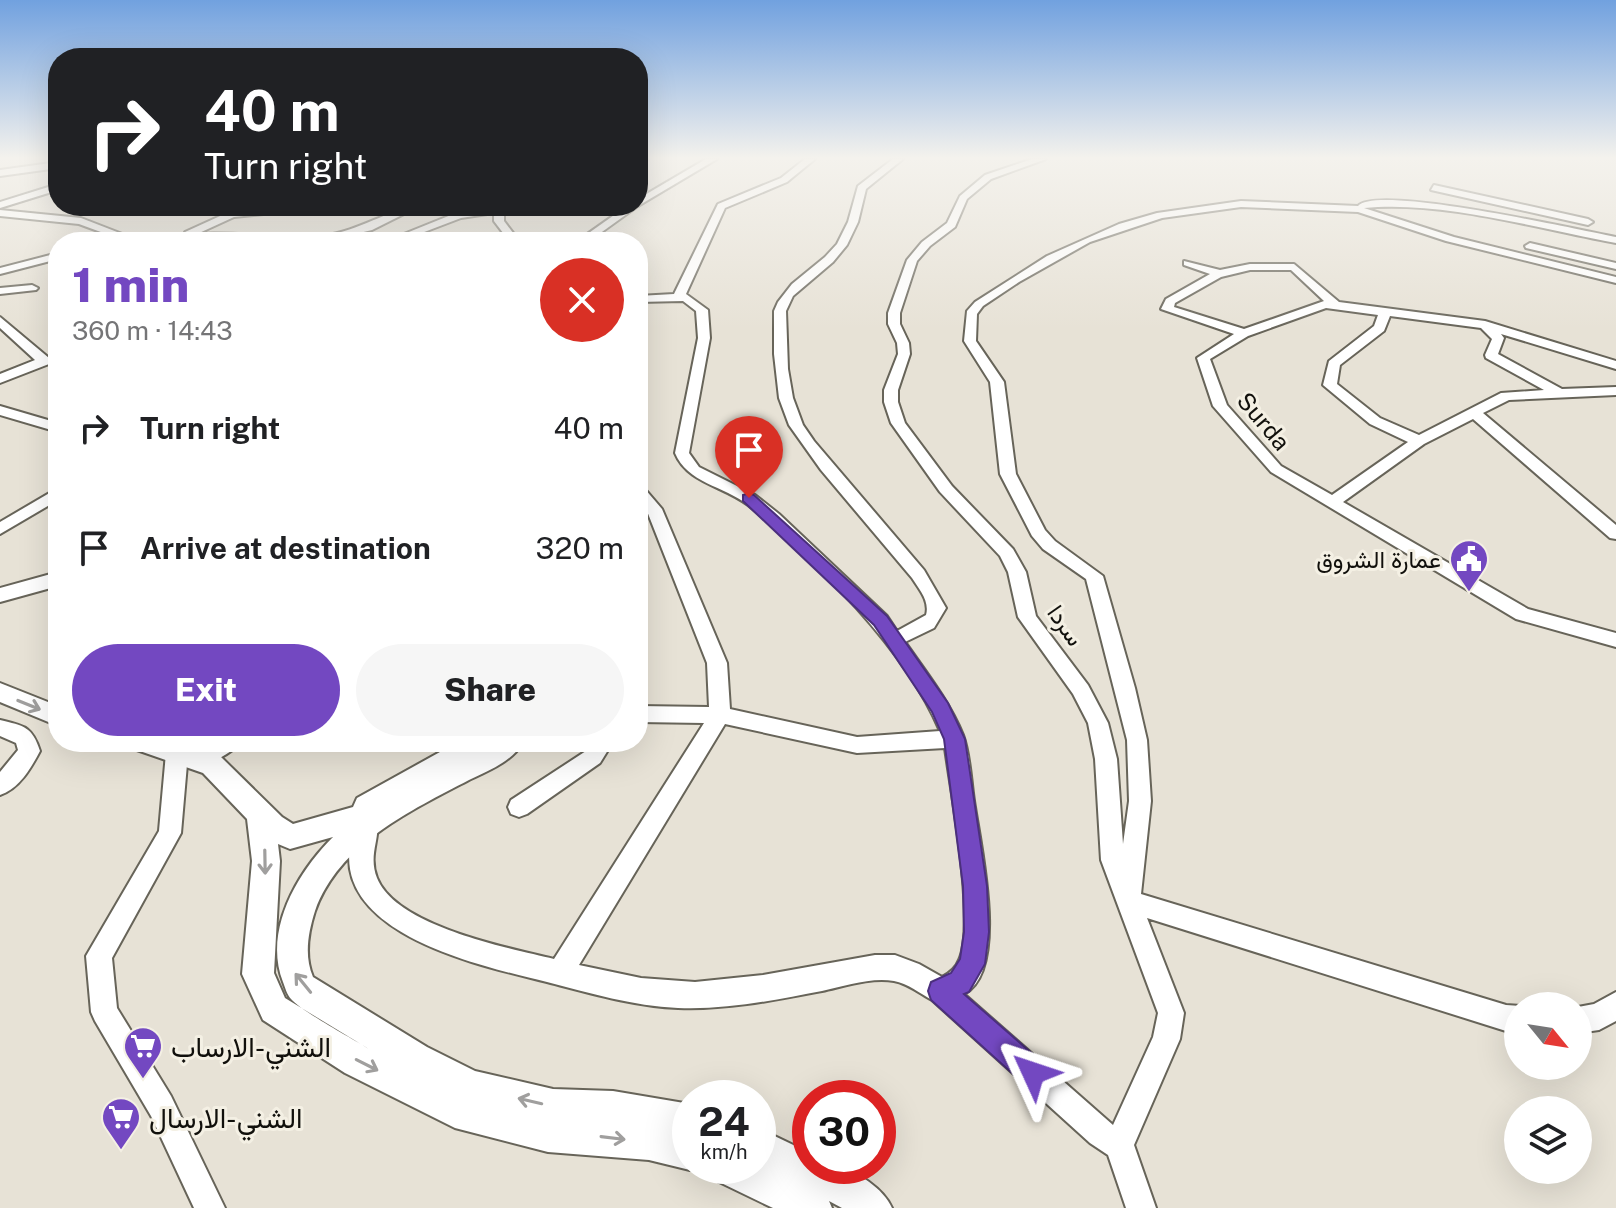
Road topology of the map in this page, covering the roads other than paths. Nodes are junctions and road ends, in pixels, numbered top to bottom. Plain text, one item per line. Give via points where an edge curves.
1 (24, 215) edge
2 (717, 215) edge
3 (855, 215) edge
4 (955, 215) edge
5 (1155, 215) edge
6 (1381, 215) edge
7 (1400, 215) edge
8 (1478, 215) edge
9 (1553, 215) edge
10 (228, 216) edge
11 (396, 216) edge
12 (456, 216) edge
13 (619, 216) edge
14 (381, 224) junction
15 (1421, 227) junction
16 (1616, 230) edge
17 (111, 232) edge
18 (195, 232) edge
19 (358, 232) edge
20 (409, 232) edge
21 (415, 232) edge
22 (595, 232) edge
23 (1616, 240) edge
24 (1616, 253) edge
25 (48, 259) edge
26 (1188, 263) dead end
27 (1616, 266) edge
28 (0, 271) edge
29 (1221, 274) junction
30 (1616, 280) edge
31 (32, 288) dead end
32 (0, 291) edge
33 (679, 296) junction
34 (648, 298) edge
35 (1336, 306) junction
36 (1385, 311) junction
37 (0, 321) edge
38 (1485, 325) junction
39 (1244, 333) junction
40 (48, 360) edge
41 (44, 361) junction
42 (1616, 365) edge
43 (0, 379) edge
44 (1616, 391) edge
45 (1559, 393) junction
46 (0, 410) edge
47 (1473, 412) junction
48 (48, 425) edge
49 (1419, 441) junction
50 (48, 499) edge
51 (648, 502) edge
52 (1332, 502) junction
53 (0, 529) edge
54 (1616, 534) edge
55 (48, 573) edge
56 (48, 582) edge
57 (0, 585) edge
58 (0, 595) edge
59 (895, 639) junction
60 (1616, 640) edge
61 (0, 692) edge
62 (48, 712) edge
63 (648, 714) edge
64 (720, 715) junction
65 (0, 728) edge
66 (0, 735) edge
67 (954, 739) junction
68 (23, 752) junction
69 (174, 752) edge
70 (198, 752) edge
71 (462, 752) edge
72 (498, 752) edge
73 (596, 752) edge
74 (186, 756) junction
75 (0, 780) edge
76 (0, 786) edge
77 (519, 807) dead end
78 (260, 814) junction
79 (368, 823) junction
80 (1128, 901) junction
81 (560, 972) junction
82 (941, 991) junction
83 (1616, 1005) edge
84 (1504, 1017) edge
85 (1592, 1018) edge
86 (672, 1119) edge
87 (1119, 1145) junction
88 (672, 1148) edge
89 (776, 1155) edge
90 (768, 1184) edge
91 (210, 1208) edge
92 (813, 1208) edge
93 (873, 1208) edge
94 (1141, 1208) edge

1 - 17 street via 81,221
2 - 33 street
3 - 59 street via 835,254 783,299 785,396 807,446 934,595 936,614
4 - 80 street, سردا via 912,260 894,313 904,354 891,402 898,423 946,489 1007,553 1027,617 1081,690 1098,723 1106,759 1113,860
5 - 80 street via 1071,245 971,314 970,341 997,382 1008,474 1038,532 1094,576 1125,688 1137,740 1140,801
6 - 15 street
7 - 24 street via 1469,223
8 - 23 street
9 - 16 street
10 - 18 street
11 - 14 street
12 - 21 street
13 - 22 street
14 - 19 street
14 - 20 street
15 - 27 street
15 - 30 street via 1448,239
25 - 28 street
26 - 29 street
29 - 35 street via 1294,267
29 - 39 street via 1170,301 1167,309
31 - 32 street
33 - 34 street
33 - 59 street via 698,304 704,317 685,460 773,518
35 - 36 street, Surda
35 - 39 street, Surda via 1325,304
36 - 38 street, Surda
36 - 49 street via 1380,328 1334,364 1330,385 1375,421
37 - 41 street
38 - 42 street, Surda
38 - 45 street via 1498,338 1491,355
39 - 52 street, Surda via 1203,358 1220,406 1276,469
40 - 41 street
41 - 43 street
44 - 45 street
45 - 47 street via 1506,396
46 - 48 street
47 - 49 street
47 - 54 street
49 - 52 street
50 - 53 street
51 - 64 street via 717,663
52 - 60 street, Surda via 1522,614
55 - 57 main road
56 - 58 main road
59 - 67 street via 941,709
61 -> 62 main road
63 - 64 street
64 - 67 street via 857,745
64 - 81 street
65 - 68 street via 25,738
66 - 68 street
67 - 82 street via 977,932 972,964 960,982
68 - 75 street
68 - 76 street via 18,769
69 - 74 main road
70 - 74 street
71 - 79 main road via 367,806
72 - 79 main road
73 - 77 street
74 - 78 main road via 212,765
74 - 91 street via 170,833 99,956 100,977 104,1012 161,1106
78 - 79 main road via 290,837 358,818
78 -> 88 main road via 266,861 258,974 274,1009 357,1061 455,1111 548,1134
79 - 81 street via 359,843 358,865 376,899 412,927 456,948
86 -> 79 main road via 613,1108 553,1106 472,1087 415,1059 302,988 293,970 291,945 304,898 330,856
80 - 84 street
80 - 87 street, سردا via 1171,1013 1166,1039
81 - 82 street via 638,990 693,995 895,968
82 - 87 street
83 - 85 street
87 - 94 street
89 - 93 main road
90 - 92 main road

